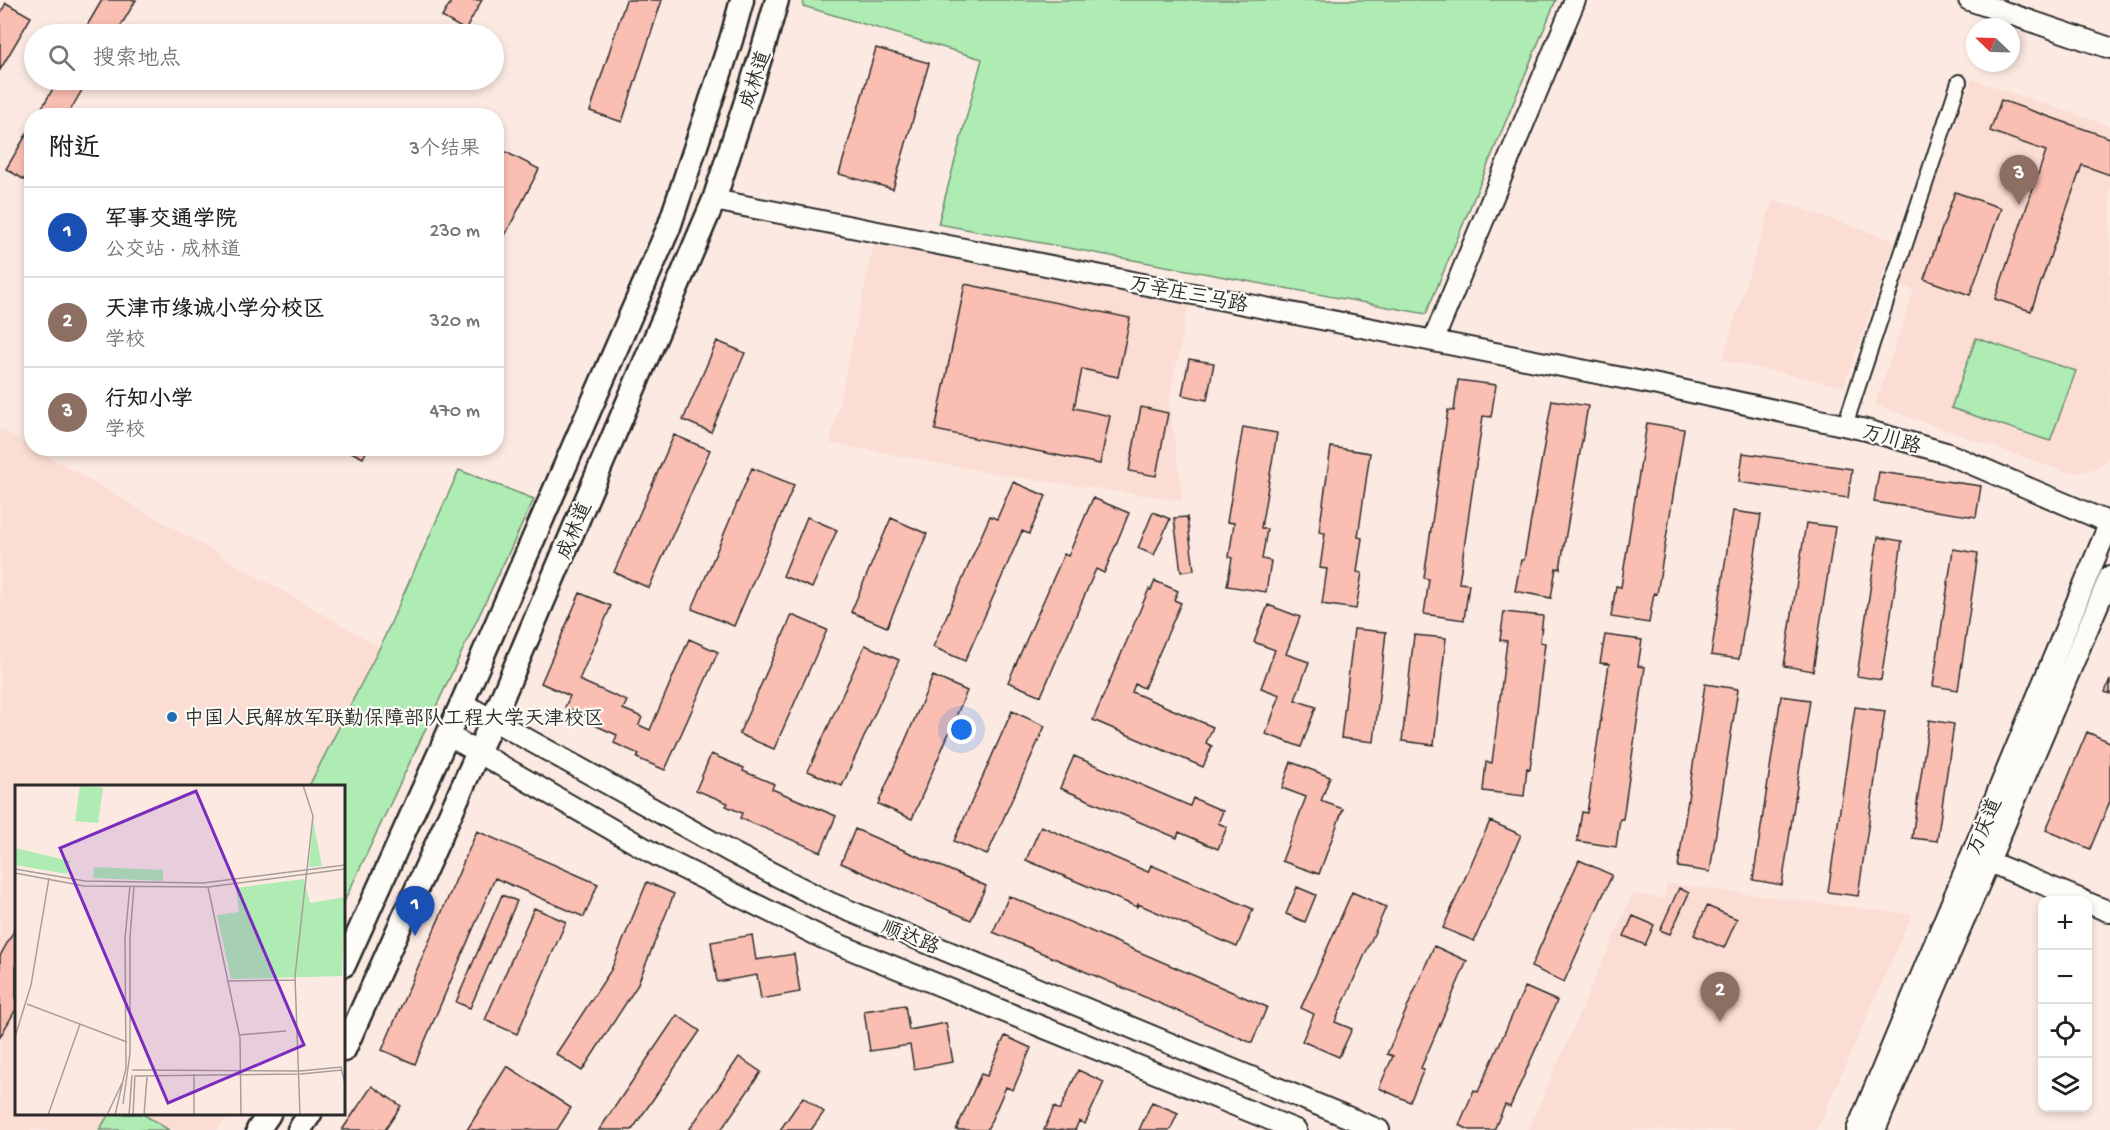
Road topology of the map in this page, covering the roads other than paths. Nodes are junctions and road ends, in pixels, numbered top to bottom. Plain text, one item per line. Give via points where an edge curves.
1 (742, 0) edge
2 (777, 0) edge
3 (1575, 0) edge
4 (1968, 0) edge
5 (2110, 48) edge
6 (1959, 82) dead end
7 (714, 200) junction
8 (1433, 341) junction
9 (1663, 386) joint
10 (1845, 425) junction
11 (2110, 522) edge
12 (2110, 576) edge
13 (462, 703) junction
14 (493, 719) junction
15 (448, 735) junction
16 (477, 753) junction
17 (1980, 859) junction
18 (2072, 896) edge
19 (2092, 905) edge
20 (2110, 912) edge
21 (345, 963) edge
22 (345, 1048) edge
23 (268, 1115) edge
24 (309, 1115) edge
25 (258, 1130) edge
26 (299, 1130) edge
27 (1296, 1130) edge
28 (1379, 1130) edge
29 (1857, 1130) edge
30 (1875, 1130) edge

1 - 13 main road, 成林道 via 669,227
2 - 7 main road, 成林道
3 - 8 street
4 - 5 street
6 - 10 street
7 - 8 street, 万辛庄三马路
7 - 14 main road, 成林道
8 - 9 street, 万辛庄三马路
9 - 10 street, 万川路
10 - 11 street, 万川路 via 1946,453
11 - 17 street, 万庆道
12 - 17 street, 万庆道
13 - 14 street, 顺达路
13 - 15 main road, 成林道
14 - 16 main road, 成林道
14 - 28 street, 顺达路 via 828,902
15 - 16 street, 顺达路
15 - 21 main road, 成林道
16 - 22 main road, 成林道
16 - 27 street, 顺达路 via 658,856 823,938
17 - 18 street
17 - 29 street, 万庆道
17 - 30 street, 万庆道
19 - 20 street
23 - 25 main road
24 - 26 main road

